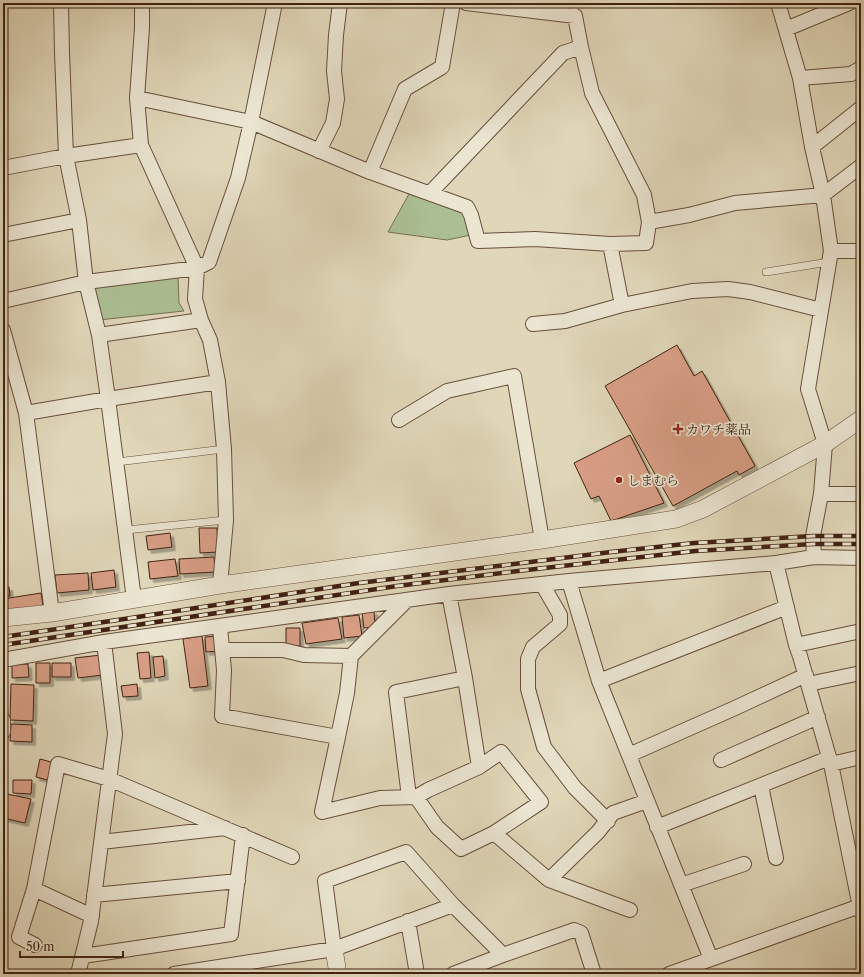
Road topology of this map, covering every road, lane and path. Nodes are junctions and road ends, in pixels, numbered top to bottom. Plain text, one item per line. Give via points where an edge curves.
1 (61, 3) edge
2 (142, 3) edge
3 (275, 3) edge
4 (340, 3) edge
5 (453, 3) edge
6 (466, 3) edge
7 (778, 3) edge
8 (849, 3) edge
9 (514, 6) edge
10 (574, 9) edge
11 (786, 29) junction
12 (581, 47) junction
13 (861, 68) edge
14 (800, 78) junction
15 (137, 98) junction
16 (861, 108) edge
17 (251, 122) junction
18 (141, 145) junction
19 (812, 147) junction
20 (319, 151) junction
21 (66, 156) junction
22 (861, 166) edge
23 (3, 168) edge
24 (370, 172) junction
25 (430, 193) junction
26 (823, 196) junction
27 (79, 220) junction
28 (648, 222) junction
29 (3, 234) edge
30 (610, 244) junction
31 (861, 251) edge
32 (830, 257) junction
33 (197, 268) junction
34 (766, 272) dead end
35 (86, 282) junction
36 (3, 301) edge
37 (622, 305) junction
38 (821, 310) junction
39 (201, 320) junction
40 (533, 324) dead end
41 (3, 330) edge
42 (98, 335) junction
43 (218, 382) junction
44 (108, 398) junction
45 (26, 413) junction
46 (861, 419) edge
47 (399, 420) dead end
48 (825, 444) junction
49 (224, 449) junction
50 (117, 462) junction
51 (821, 494) junction
52 (861, 494) edge
53 (226, 520) junction
54 (126, 530) junction
55 (542, 540) junction
56 (814, 557) junction
57 (861, 558) edge
58 (776, 563) junction
59 (569, 581) junction
60 (542, 584) junction
61 (220, 585) junction
62 (449, 594) junction
63 (134, 599) junction
64 (406, 600) junction
65 (786, 606) junction
66 (52, 613) junction
67 (3, 618) edge
68 (220, 627) junction
69 (861, 631) edge
70 (104, 642) junction
71 (796, 645) junction
72 (222, 650) junction
73 (351, 656) junction
74 (3, 660) edge
75 (861, 673) edge
76 (465, 678) junction
77 (807, 680) junction
78 (599, 681) junction
79 (818, 717) junction
80 (3, 720) edge
81 (3, 732) edge
82 (338, 737) junction
83 (628, 755) junction
84 (861, 757) edge
85 (721, 760) dead end
86 (830, 761) junction
87 (479, 767) junction
88 (109, 779) junction
89 (761, 786) junction
90 (413, 797) junction
91 (647, 801) junction
92 (608, 820) junction
93 (657, 827) junction
94 (225, 828) junction
95 (494, 833) junction
96 (243, 835) junction
97 (101, 842) junction
98 (855, 855) edge
99 (292, 857) dead end
100 (776, 858) dead end
101 (744, 864) dead end
102 (549, 880) junction
103 (238, 881) junction
104 (681, 885) junction
105 (34, 889) junction
106 (94, 895) junction
107 (453, 905) junction
108 (860, 909) edge
109 (630, 910) dead end
110 (92, 916) junction
111 (408, 921) junction
112 (35, 944) dead end
113 (334, 949) junction
114 (504, 955) junction
115 (83, 956) junction
116 (711, 959) junction
117 (78, 974) edge
118 (174, 974) edge
119 (338, 974) edge
120 (417, 974) edge
121 (453, 974) edge
122 (594, 974) edge
123 (669, 974) edge

1 - 21 street
2 - 15 street
3 - 17 street
4 - 20 street via 334,71 337,99 332,123
5 - 24 street via 442,67 405,89
6 - 9 street
7 - 11 street
8 - 11 street
9 - 10 street
10 - 12 street
11 - 14 street
12 - 25 street via 563,54
12 - 28 street via 592,93 644,195
13 - 14 street via 851,74
14 - 19 street
15 - 17 street
15 - 18 street
16 - 19 street
17 - 20 street
17 - 33 street via 238,178 209,262
18 - 21 street
18 - 33 street
19 - 26 street
20 - 24 street
21 - 23 street
21 - 27 street
22 - 26 street
24 - 25 street
25 - 30 street via 467,207 478,241 535,239
26 - 28 street via 735,202 689,215
26 - 32 street
27 - 29 street
27 - 35 street
28 - 30 street via 646,243
30 - 37 street
31 - 32 street
32 - 34 lane
32 - 38 street
33 - 35 street
33 - 39 street via 195,299
35 - 36 street
35 - 42 street
37 - 38 street via 692,291 728,289
37 - 40 street via 565,321
38 - 48 street via 808,389
39 - 42 street
39 - 43 street via 210,340
41 - 45 street
42 - 44 street
43 - 44 street
43 - 49 street
44 - 45 street
44 - 50 street
45 - 66 street
46 - 48 street
47 - 55 street via 447,390 514,376
48 - 51 street
48 - 55 street via 703,509 676,519
49 - 50 lane
49 - 53 street
50 - 54 street
51 - 52 street
51 - 56 street via 813,536
53 - 54 lane
53 - 61 street
54 - 63 street
55 - 61 street
56 - 57 street
56 - 58 street
58 - 59 street
58 - 65 street
59 - 60 street
59 - 78 street
60 - 62 street
60 - 92 street via 560,615 560,624 533,647 528,659 528,689 544,747 575,788
61 - 63 street
62 - 64 street
62 - 76 street
63 - 66 street
64 - 68 street
64 - 73 street
65 - 71 street
65 - 78 street
66 - 67 street
68 - 70 street
68 - 72 street
69 - 71 street
70 - 74 street
70 - 88 street via 115,734
71 - 77 street
72 - 73 street via 283,650 304,655
72 - 82 street via 222,716
73 - 82 street
75 - 77 street
76 - 87 street
76 - 90 street via 396,692
77 - 79 street
77 - 83 street
78 - 83 street
79 - 85 street
79 - 86 street
80 - 81 street
82 - 90 street via 322,812 380,798
83 - 91 street
84 - 86 street
86 - 89 street
86 - 98 street
87 - 90 street
87 - 95 street via 501,752 541,802
88 - 94 street
88 - 97 street
88 - 105 street via 58,764
89 - 93 street
89 - 100 street
90 - 95 street via 437,827 462,849
91 - 92 street via 613,813
91 - 93 street
92 - 102 street
93 - 104 street
94 - 96 street
94 - 97 street
95 - 102 street
96 - 99 street
96 - 103 street
97 - 106 street
98 - 108 street
101 - 104 street
102 - 109 street
103 - 106 street
103 - 115 street via 231,934
104 - 116 street
105 - 110 street
105 - 112 street via 19,937
106 - 110 street
107 - 111 street
107 - 113 street via 406,852 325,881
107 - 114 street
108 - 116 street
110 - 115 street
111 - 113 street
111 - 120 street
113 - 118 street
113 - 119 street
114 - 121 street
114 - 122 street via 574,930 581,933
115 - 117 street
116 - 123 street

